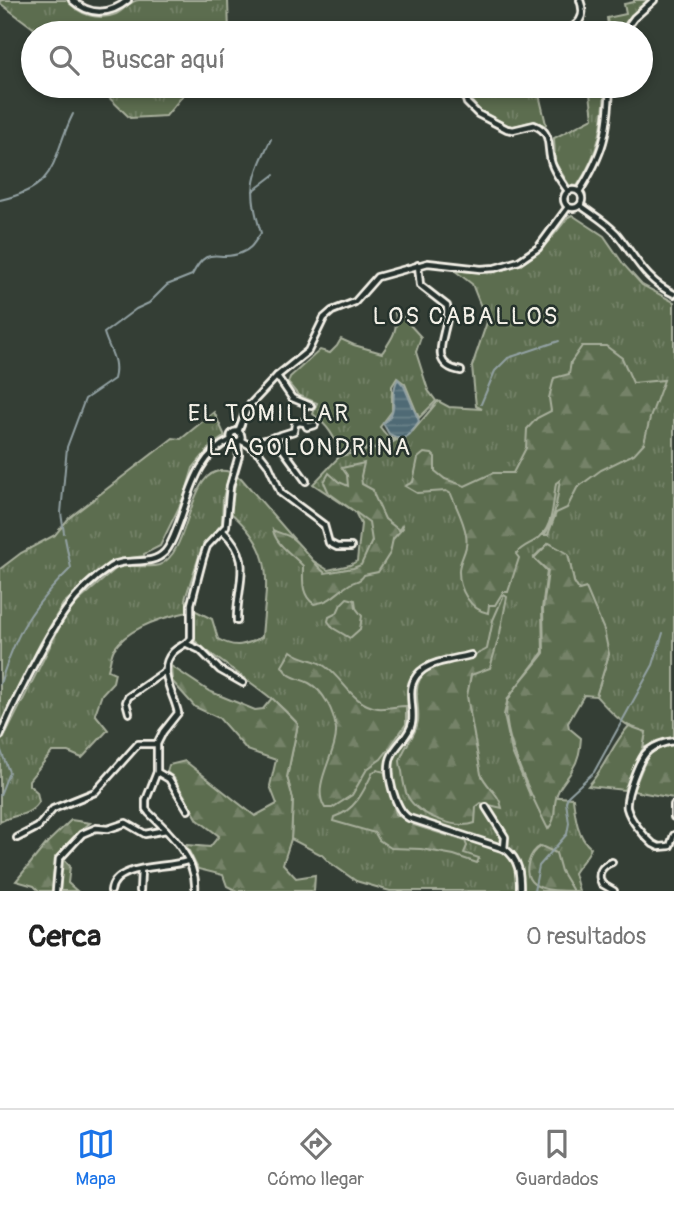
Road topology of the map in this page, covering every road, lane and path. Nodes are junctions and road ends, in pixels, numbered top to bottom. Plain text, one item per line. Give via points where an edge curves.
1 (72, 0) edge
2 (128, 0) edge
3 (580, 0) edge
4 (654, 0) edge
5 (580, 21) edge
6 (632, 21) edge
7 (466, 98) edge
8 (609, 98) edge
9 (568, 191) junction
10 (579, 192) junction
11 (580, 205) junction
12 (568, 207) junction
13 (418, 265) junction
14 (674, 294) edge
15 (461, 371) dead end
16 (277, 376) junction
17 (311, 406) dead end
18 (315, 425) dead end
19 (238, 432) junction
20 (274, 437) junction
21 (231, 440) junction
22 (239, 441) junction
23 (249, 445) junction
24 (306, 481) dead end
25 (223, 531) junction
26 (351, 547) dead end
27 (237, 621) dead end
28 (186, 644) junction
29 (471, 654) dead end
30 (165, 671) junction
31 (243, 683) dead end
32 (129, 713) dead end
33 (0, 736) edge
34 (674, 741) edge
35 (158, 744) junction
36 (157, 772) junction
37 (674, 805) edge
38 (486, 807) dead end
39 (188, 810) dead end
40 (674, 817) edge
41 (166, 830) junction
42 (674, 835) edge
43 (17, 838) dead end
44 (504, 849) junction
45 (187, 861) junction
46 (611, 862) dead end
47 (141, 870) junction
48 (56, 891) edge
49 (111, 891) edge
50 (140, 891) edge
51 (195, 891) edge
52 (520, 891) edge
53 (614, 891) edge

1 - 2 street via 102,13
3 - 5 street
4 - 6 street
7 - 9 street via 478,114 507,129 534,125 545,131 553,167
8 - 10 street via 605,141
9 - 10 street
9 - 12 street via 563,200
10 - 11 street
11 - 12 street
11 - 14 street via 612,230 644,274
12 - 13 street via 538,248 519,261 481,269 435,262
13 - 15 street via 420,285 447,306 441,357 449,367
13 - 16 street via 377,277 355,302 332,311 321,322 308,351
16 - 17 street via 292,398
16 - 19 street via 247,408
18 - 20 street via 299,422 294,431
19 - 21 street
19 - 22 street
20 - 23 street
20 - 24 street
21 - 22 street
21 - 33 street via 202,463 165,552 152,560 113,565 63,611
22 - 23 street
22 - 25 street
23 - 26 street via 268,464 281,493 324,525 328,543
25 - 27 street via 242,557
25 - 28 street via 202,558 191,604 192,634
28 - 30 street via 171,654
28 - 31 street
29 - 44 street via 431,666 416,677 410,692 412,724 390,759 389,773 397,805 405,816
30 - 32 street via 128,697
30 - 35 street via 178,713
34 - 42 street via 644,755 626,805 653,844 670,846
35 - 36 street
35 - 43 street via 138,744 94,792 53,809 34,830
36 - 39 street via 169,779
36 - 41 street via 146,805
37 - 40 street
38 - 44 street via 505,837
41 - 45 street
41 - 48 street via 145,834 126,823 82,834 59,859
44 - 52 street via 519,869
45 - 47 street
45 - 51 street
46 - 53 street via 600,875 602,884
47 - 49 street via 117,877
47 - 50 street

